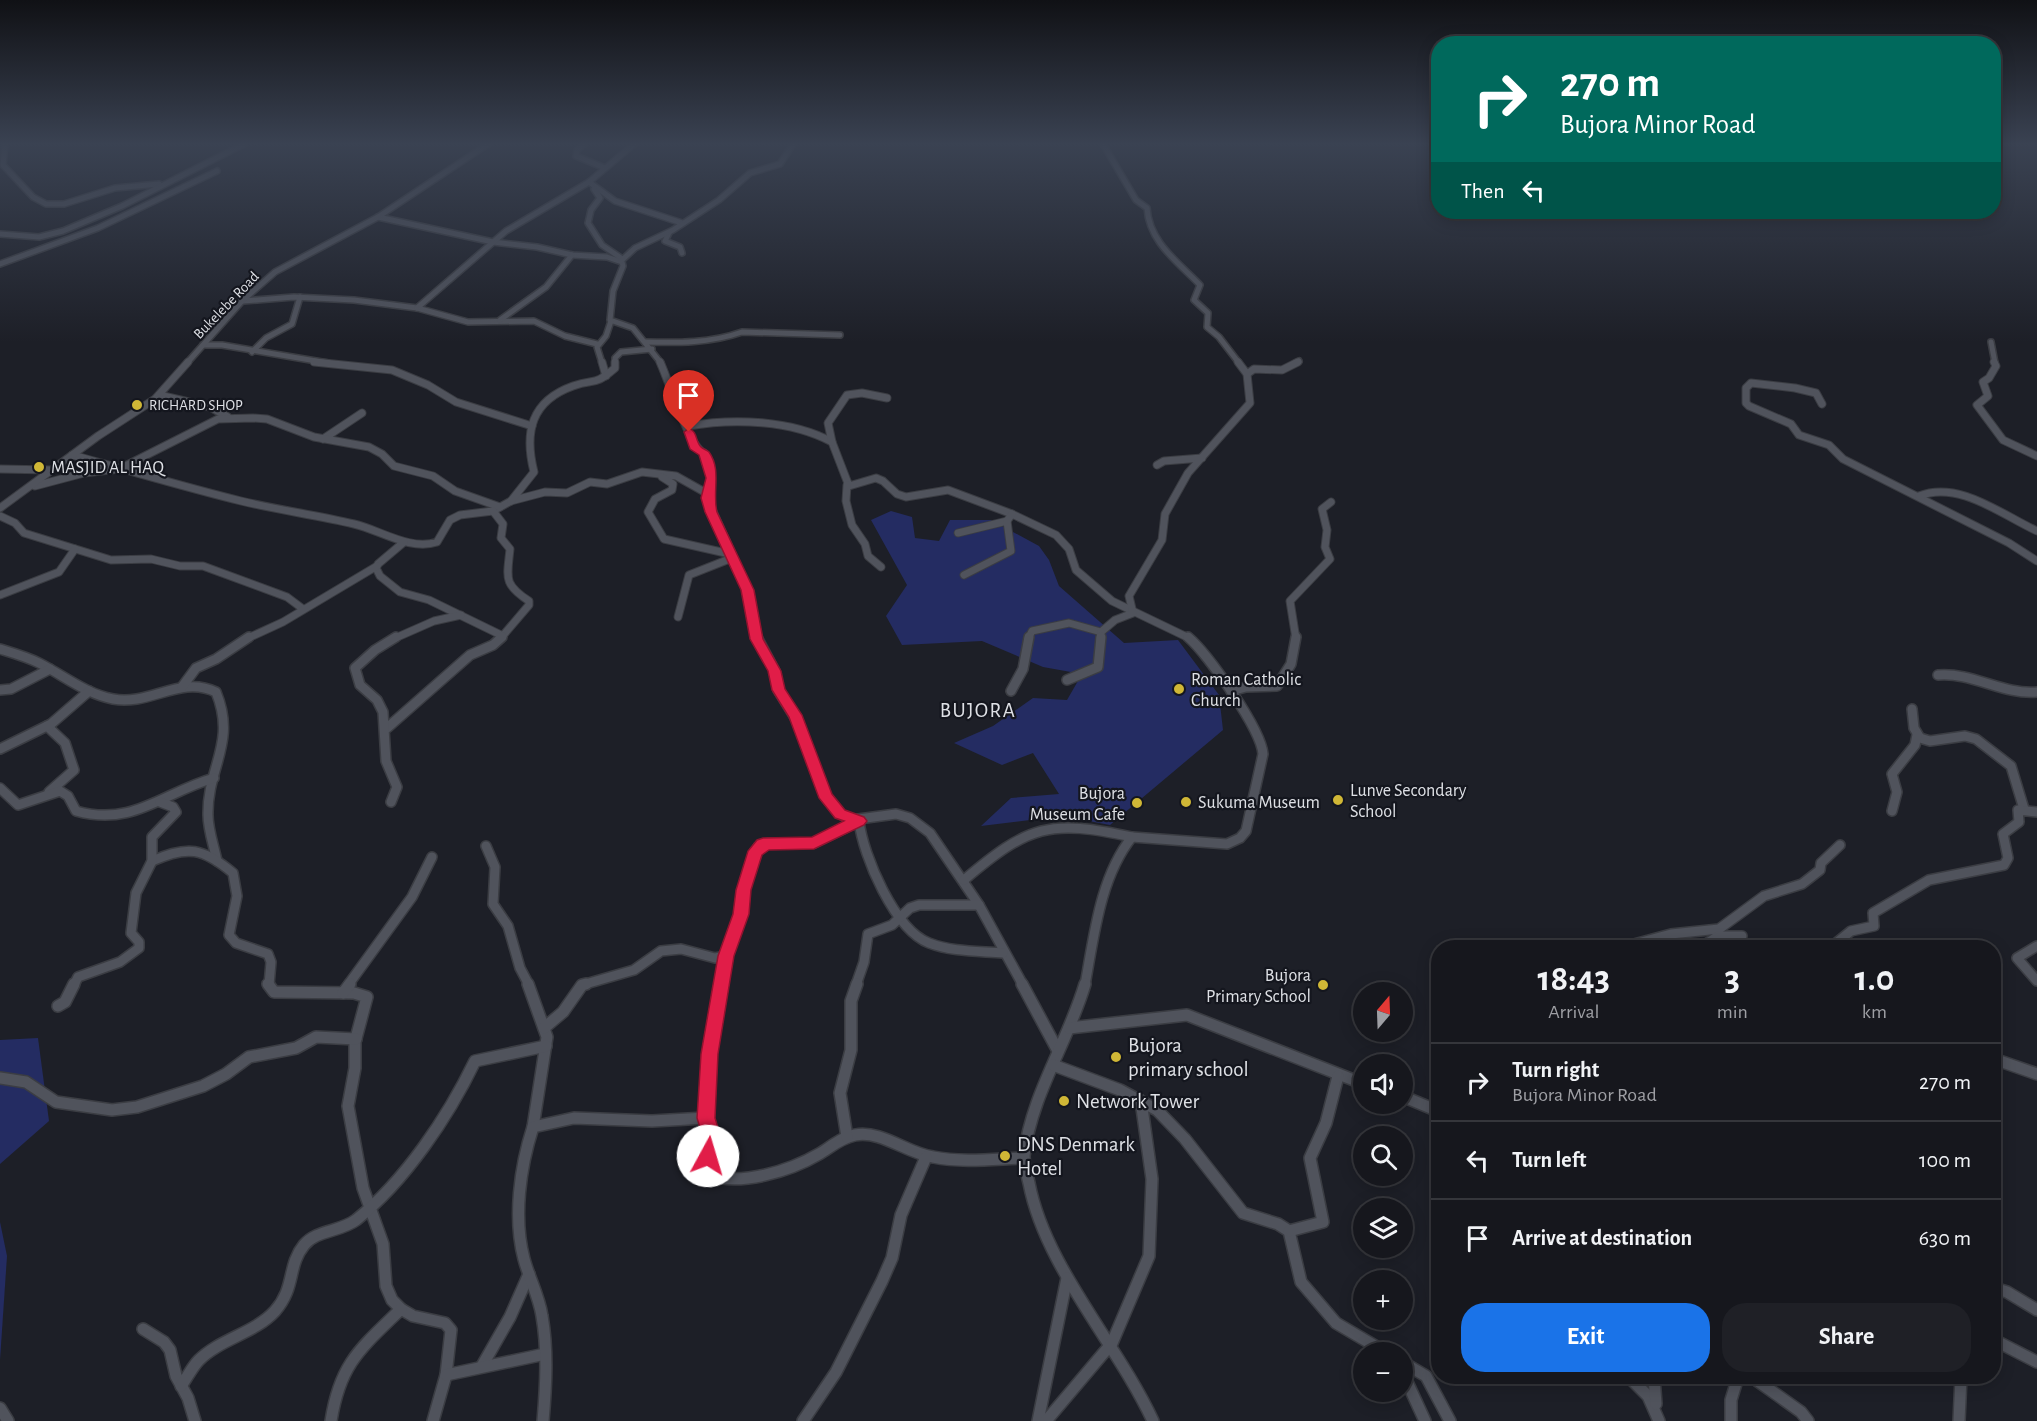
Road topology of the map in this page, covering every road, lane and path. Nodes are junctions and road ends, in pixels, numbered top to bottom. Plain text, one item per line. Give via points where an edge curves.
1 (111, 210) edge
2 (132, 210) edge
3 (388, 210) edge
4 (539, 210) edge
5 (592, 210) edge
6 (643, 210) edge
7 (702, 210) edge
8 (1147, 210) edge
9 (98, 217) junction
10 (378, 217) junction
11 (113, 219) junction
12 (682, 223) junction
13 (669, 232) junction
14 (0, 234) edge
15 (493, 242) junction
16 (682, 253) dead end
17 (572, 255) junction
18 (621, 260) junction
19 (0, 264) edge
20 (300, 297) junction
21 (242, 302) junction
22 (417, 308) junction
23 (498, 321) junction
24 (611, 321) junction
25 (840, 335) dead end
26 (645, 342) junction
27 (1991, 342) dead end
28 (597, 344) junction
29 (203, 345) junction
30 (652, 349) junction
31 (252, 352) junction
32 (1299, 361) dead end
33 (1247, 374) junction
34 (606, 376) junction
35 (159, 395) junction
36 (887, 398) dead end
37 (1822, 404) dead end
38 (362, 413) dead end
39 (228, 417) junction
40 (532, 426) junction
41 (688, 426) junction
42 (323, 439) junction
43 (832, 442) junction
44 (72, 455) junction
45 (2037, 456) edge
46 (1202, 458) junction
47 (1157, 465) dead end
48 (0, 469) edge
49 (119, 469) junction
50 (51, 470) junction
51 (662, 476) junction
52 (847, 485) junction
53 (26, 489) junction
54 (708, 494) junction
55 (1919, 496) junction
56 (511, 501) junction
57 (1330, 502) dead end
58 (0, 508) edge
59 (497, 509) junction
60 (0, 516) edge
61 (1010, 518) junction
62 (2037, 531) edge
63 (958, 533) dead end
64 (404, 542) junction
65 (75, 549) junction
66 (731, 556) junction
67 (2037, 561) edge
68 (377, 566) junction
69 (882, 567) dead end
70 (964, 575) dead end
71 (0, 595) edge
72 (303, 609) junction
73 (1133, 613) junction
74 (461, 615) junction
75 (678, 617) dead end
76 (1101, 632) junction
77 (503, 636) junction
78 (0, 649) edge
79 (50, 669) junction
80 (1938, 675) dead end
81 (1067, 680) dead end
82 (182, 687) junction
83 (0, 690) edge
84 (89, 691) junction
85 (1011, 691) dead end
86 (1231, 691) junction
87 (2037, 692) edge
88 (1912, 709) dead end
89 (47, 726) junction
90 (387, 728) junction
91 (1917, 735) junction
92 (0, 749) edge
93 (214, 778) junction
94 (0, 788) edge
95 (45, 795) junction
96 (160, 801) junction
97 (391, 802) dead end
98 (2024, 809) junction
99 (1892, 811) dead end
100 (2037, 812) edge
101 (859, 821) junction
102 (1132, 837) junction
103 (1840, 845) dead end
104 (486, 846) dead end
105 (432, 857) dead end
106 (152, 861) junction
107 (217, 861) junction
108 (964, 880) junction
109 (979, 905) junction
110 (902, 917) junction
111 (1742, 936) dead end
112 (1649, 940) edge
113 (1712, 940) edge
114 (1840, 940) edge
115 (2037, 946) edge
116 (1003, 953) junction
117 (726, 956) junction
118 (2037, 981) edge
119 (343, 993) junction
120 (58, 1006) dead end
121 (544, 1028) junction
122 (1069, 1028) junction
123 (356, 1039) junction
124 (546, 1046) junction
125 (1058, 1051) junction
126 (2001, 1061) edge
127 (1053, 1065) junction
128 (2037, 1074) edge
129 (1338, 1076) junction
130 (0, 1078) edge
131 (1353, 1081) edge
132 (1141, 1101) junction
133 (1413, 1101) edge
134 (1431, 1108) edge
135 (706, 1118) junction
136 (533, 1126) junction
137 (847, 1137) junction
138 (926, 1157) junction
139 (1024, 1158) junction
140 (369, 1208) junction
141 (1289, 1231) junction
142 (529, 1274) junction
143 (1067, 1278) junction
144 (2001, 1290) edge
145 (401, 1309) junction
146 (2037, 1310) edge
147 (143, 1329) dead end
148 (1368, 1342) edge
149 (1112, 1343) junction
150 (2001, 1344) edge
151 (544, 1354) junction
152 (2037, 1362) edge
153 (482, 1366) junction
154 (1413, 1368) edge
155 (446, 1375) junction
156 (1635, 1384) edge
157 (1654, 1384) edge
158 (1736, 1384) edge
159 (1762, 1384) edge
160 (1961, 1384) edge
161 (182, 1386) junction
162 (1413, 1395) edge
163 (1656, 1407) junction
164 (0, 1408) edge
165 (807, 1418) edge
166 (8, 1421) edge
167 (195, 1421) edge
168 (331, 1421) edge
169 (432, 1421) edge
170 (543, 1421) edge
171 (1038, 1421) edge
172 (1046, 1421) edge
173 (1153, 1421) edge
174 (1425, 1421) edge
175 (1450, 1421) edge
176 (1659, 1421) edge
177 (1731, 1421) edge
178 (1808, 1421) edge
179 (1959, 1421) edge

1 - 9 street
2 - 11 street
3 - 10 street, Bukelebe Road
4 - 15 street
5 - 18 street via 588,216 590,229
6 - 12 street
7 - 12 street
8 - 33 street via 1148,224 1160,243 1200,285 1194,300 1208,313 1207,327
9 - 11 street
9 - 14 street via 45,237
10 - 15 street
10 - 21 street, Bukelebe Road via 285,266
11 - 19 street via 94,230
12 - 13 street
13 - 16 street via 665,241 678,246
13 - 18 street via 641,244
15 - 17 street
15 - 22 street
17 - 18 street
17 - 23 street via 546,287
18 - 24 street
20 - 21 street
20 - 22 street
20 - 31 street via 292,324 266,338
21 - 29 street, Bukelebe Road
22 - 23 street via 468,322
23 - 28 street via 536,321 565,336
24 - 26 street via 633,328
24 - 28 street via 606,336
25 - 26 street via 742,332 728,338 681,343
26 - 30 street
27 - 45 street via 1990,352 1996,366 1983,382 1988,396 1977,407 2003,440
28 - 34 street via 598,359
29 - 31 street
29 - 35 street, Bukelebe Road
30 - 34 street via 621,352 615,358 615,368
30 - 41 street
31 - 40 street via 392,370 456,402
32 - 33 street via 1282,370 1254,369
33 - 46 street via 1250,405
34 - 40 street via 597,383 579,384 547,400
35 - 39 street via 210,407
35 - 44 street, Bukelebe Road
36 - 43 street via 862,393 847,395 828,423
37 - 55 street via 1816,393 1806,388 1751,383 1746,388 1749,406 1791,424 1800,435 1829,445 1843,459
38 - 42 street
39 - 42 street via 267,419
39 - 49 street via 208,423
40 - 56 street via 528,453 534,472
41 - 43 street via 765,423 817,434
41 - 54 street via 691,441 704,453 710,474
42 - 59 street via 369,447 394,466 433,476 454,491
43 - 52 street
44 - 49 street
44 - 50 street, Bukelebe Road
46 - 47 street
46 - 73 street via 1188,473 1165,514 1162,540 1129,596
48 - 50 street
49 - 53 street via 84,473
49 - 64 street via 241,501 354,524
50 - 53 street, Bukelebe Road
51 - 54 street via 676,476
51 - 56 street via 642,472 607,484 590,482 567,493 548,491
51 - 66 street via 673,484 672,490 655,499 648,512 664,539
52 - 61 street via 879,478 891,491 904,497 944,489
52 - 69 street via 852,525 868,556
53 - 58 street, Bukelebe Road
54 - 66 street via 711,512
55 - 62 street via 1952,490
55 - 67 street
56 - 59 street
57 - 86 street via 1322,509 1322,516 1330,560 1290,600 1296,637 1291,664 1277,686
59 - 64 street via 453,518 434,544
59 - 77 street via 502,523 501,538 510,549 508,585 529,603
60 - 65 street via 24,533
61 - 63 street
61 - 70 street via 1011,551
61 - 73 street via 1056,535 1069,549 1079,574
64 - 68 street
65 - 71 street via 59,572
65 - 72 street via 111,560 151,559 180,566 203,566 287,597
66 - 75 street via 688,575
66 - 101 street via 748,590 757,639 775,671 778,690 799,724 826,798 840,814
68 - 72 street
68 - 74 street via 380,576 400,592
72 - 82 street via 196,668
73 - 76 street via 1115,620
73 - 86 street via 1190,638
74 - 77 street
74 - 90 street via 410,629 356,666 355,676 364,692 380,704
76 - 81 street via 1098,667
76 - 85 street via 1069,623 1032,630 1026,642 1023,669
77 - 90 street via 489,648 470,656
78 - 79 street
79 - 83 street via 11,689
79 - 84 street
80 - 87 street via 1971,677 2019,694
82 - 84 street via 129,700
82 - 93 street via 204,686 216,692 220,702 225,736
84 - 89 street
86 - 102 street via 1260,735 1263,748 1244,834 1227,844
88 - 91 street
89 - 92 street
89 - 95 street via 65,743 74,770
90 - 97 street via 386,760 397,787
91 - 98 street via 1930,741 1950,736 1976,739 2011,766
91 - 99 street via 1915,745 1892,774 1897,782 1896,806
93 - 96 street via 194,783
93 - 107 street via 208,815
94 - 95 street via 18,805
95 - 96 street via 63,791 76,811 99,818 138,811
96 - 106 street via 176,812 152,837
98 - 100 street
98 - 114 street via 2017,812 2019,822 2003,834 2008,858 2004,865 1929,880 1873,913 1874,926 1851,931
101 - 108 street via 890,814 910,818 930,832
101 - 110 street via 859,835 868,862
101 - 117 street via 814,843 769,843 758,847
102 - 108 street via 1078,826 1039,829 1007,844
102 - 122 street via 1120,852 1097,919 1085,986
103 - 112 street via 1812,878 1764,896 1722,928
104 - 121 street via 495,867 493,903 508,926
105 - 119 street via 412,897
106 - 107 street via 185,849 199,851
106 - 120 street via 134,900 130,930 140,944 138,951 100,972 78,978 66,1001
107 - 119 street via 235,877 229,935 236,943 270,957 270,990 284,994
108 - 109 street
109 - 110 street via 925,903 910,908
109 - 116 street
110 - 116 street via 918,938 927,942
110 - 137 street via 867,938 851,1001 851,1050 840,1093
111 - 113 street via 1718,936
115 - 118 street via 2017,958
116 - 125 street
117 - 121 street via 715,958 681,949 661,951 634,970 582,985
117 - 135 street via 709,1054
119 - 123 street via 364,994 367,999
121 - 124 street
122 - 125 street
122 - 129 street via 1188,1015
123 - 130 street via 316,1037 296,1048 248,1057 203,1086 136,1107 112,1110 56,1102 26,1082
123 - 140 street via 356,1068 348,1106 352,1141
124 - 136 street
124 - 140 street via 475,1061 463,1086 401,1177
125 - 127 street
126 - 128 street
127 - 132 street
127 - 139 street via 1035,1108
129 - 131 street
129 - 141 street via 1326,1123 1310,1158 1323,1222
132 - 141 street via 1185,1139 1244,1213
132 - 149 street via 1152,1179 1151,1247
133 - 134 street
135 - 136 street via 646,1121 596,1116
135 - 137 street via 713,1141 707,1170 709,1175 722,1180 786,1168
136 - 142 street via 526,1149 521,1216 522,1249
137 - 138 street via 876,1136
138 - 139 street
138 - 165 street via 902,1215 885,1276 845,1356
139 - 143 street via 1032,1200
140 - 145 street via 383,1244 386,1286
140 - 161 street via 344,1228 313,1237 304,1245 294,1261 290,1289 275,1311 200,1359
141 - 148 street via 1298,1274 1306,1289 1336,1323
142 - 151 street via 539,1299
142 - 153 street
143 - 149 street
143 - 171 street
144 - 146 street
145 - 155 street via 449,1326
145 - 168 street via 348,1363 336,1385
147 - 161 street via 170,1350
149 - 172 street
149 - 173 street
150 - 152 street
151 - 153 street
151 - 170 street
153 - 155 street
154 - 175 street via 1426,1376
155 - 169 street
156 - 163 street
157 - 163 street
158 - 177 street
159 - 178 street via 1802,1412
160 - 179 street
161 - 167 street
162 - 174 street
163 - 176 street
164 - 166 street

